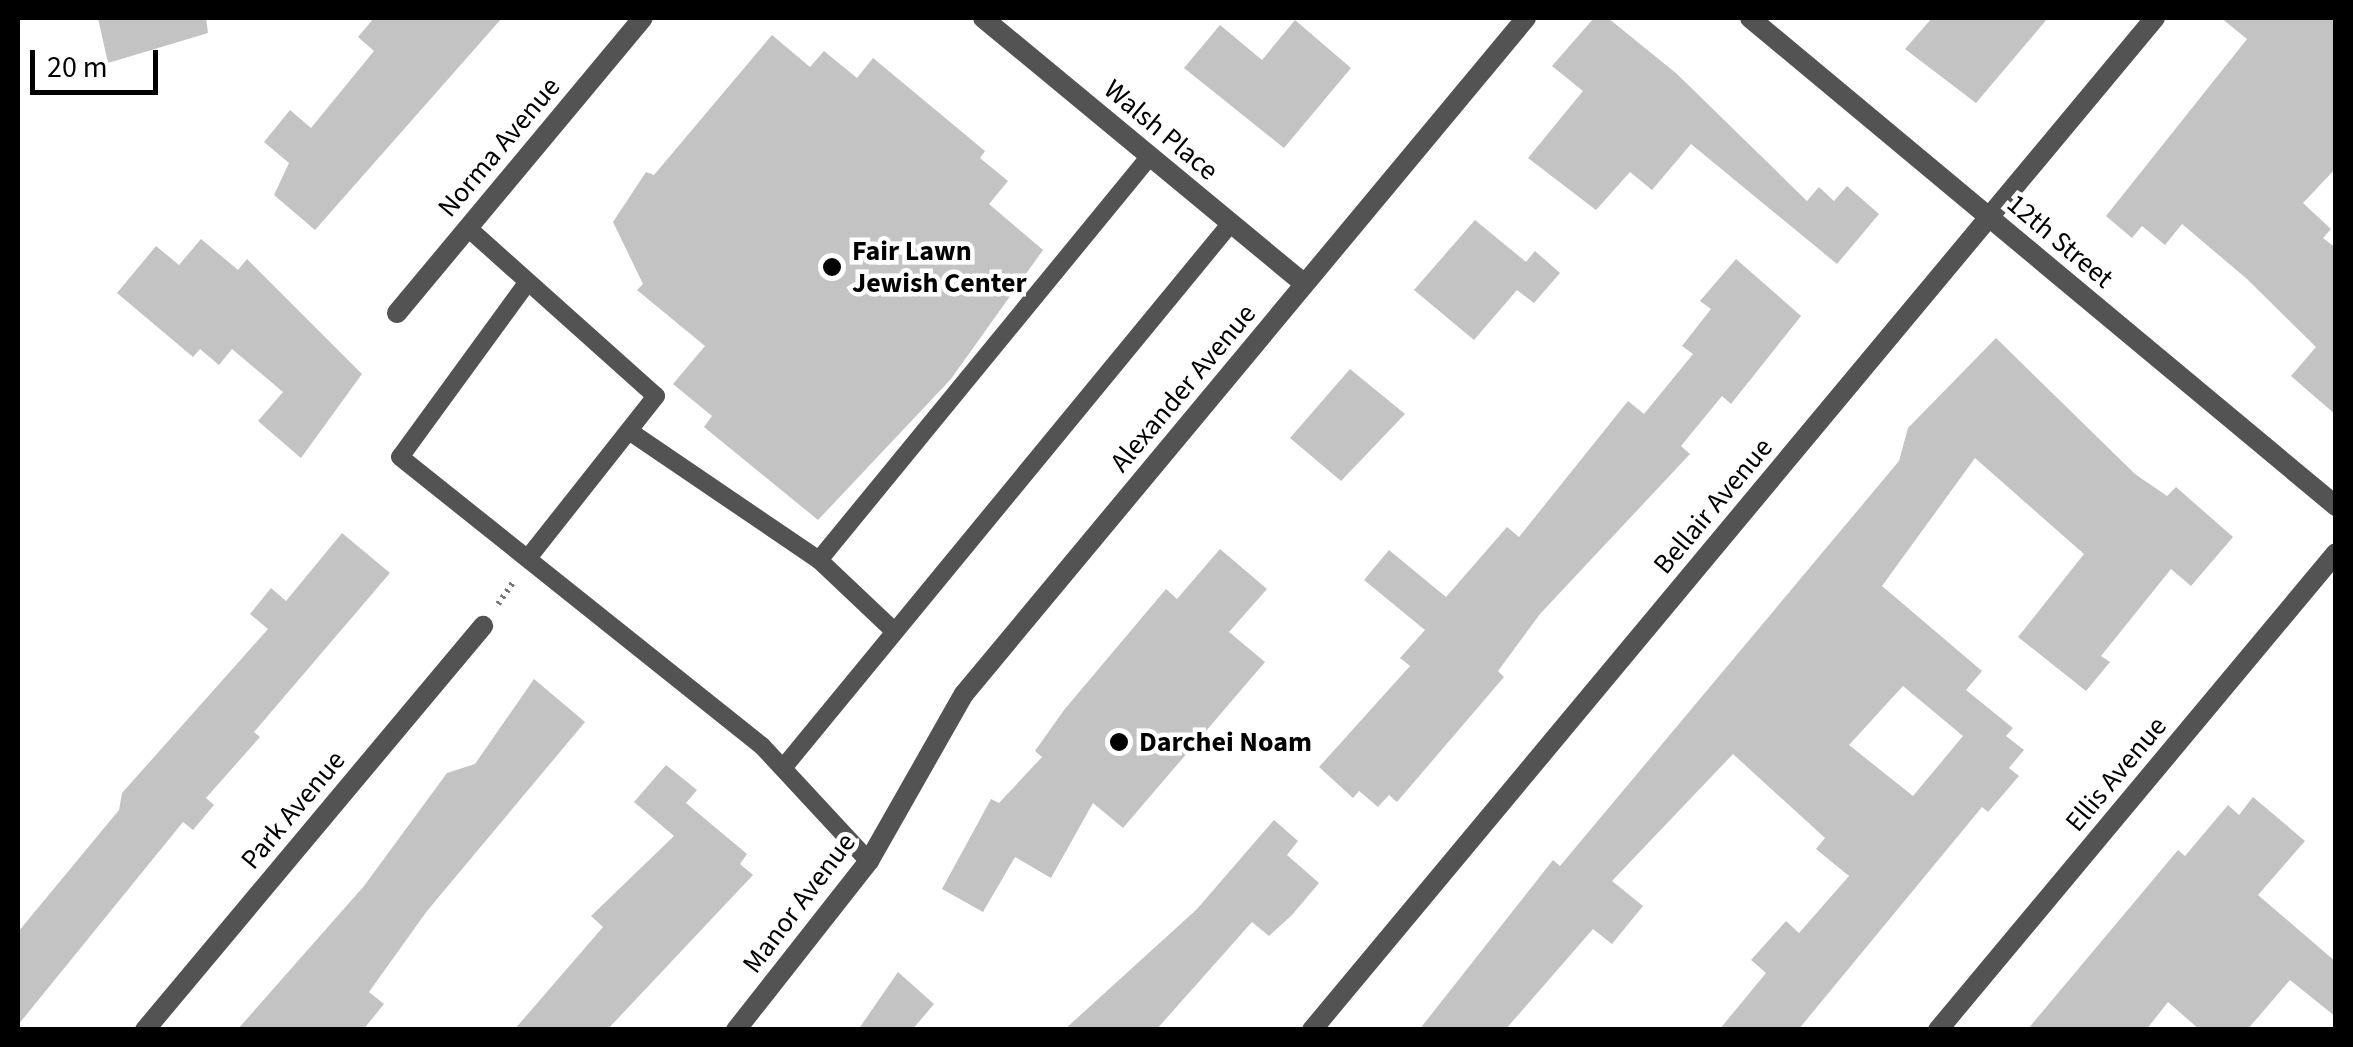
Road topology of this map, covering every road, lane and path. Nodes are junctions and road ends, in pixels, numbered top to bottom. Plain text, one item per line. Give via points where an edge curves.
1 (643, 18) edge
2 (983, 18) edge
3 (1526, 18) edge
4 (1750, 18) edge
5 (2155, 18) edge
6 (1150, 156) junction
7 (1989, 217) junction
8 (1231, 223) junction
9 (468, 228) junction
10 (527, 283) junction
11 (1304, 284) junction
12 (397, 312) dead end
13 (632, 432) junction
14 (2336, 506) edge
15 (2336, 553) edge
16 (528, 558) junction
17 (819, 560) junction
18 (483, 626) joint
19 (892, 628) junction
20 (783, 768) junction
21 (898, 805) joint
22 (868, 861) junction
23 (145, 1030) edge
24 (736, 1030) edge
25 (1312, 1030) edge
26 (1938, 1030) edge

1 - 9 street, Norma Avenue
2 - 6 street, Walsh Place
3 - 11 street, Alexander Avenue
4 - 7 street, 12th Street
5 - 7 street, Bellair Avenue
6 - 8 street, Walsh Place
6 - 17 lane
7 - 14 street, 12th Street
7 - 25 street, Bellair Avenue
8 - 11 street, Walsh Place
8 - 19 lane
9 - 10 lane
9 - 12 street, Norma Avenue
10 - 13 lane via 656,396
10 - 16 lane via 400,457
11 - 21 street, Alexander Avenue via 964,694
13 - 16 lane
13 - 17 lane
15 - 26 street, Ellis Avenue
16 - 18 path
16 - 20 lane
17 - 19 lane
18 - 23 street, Park Avenue
19 - 20 lane
20 - 22 lane
21 - 22 street, Manor Avenue
22 - 24 street, Manor Avenue

